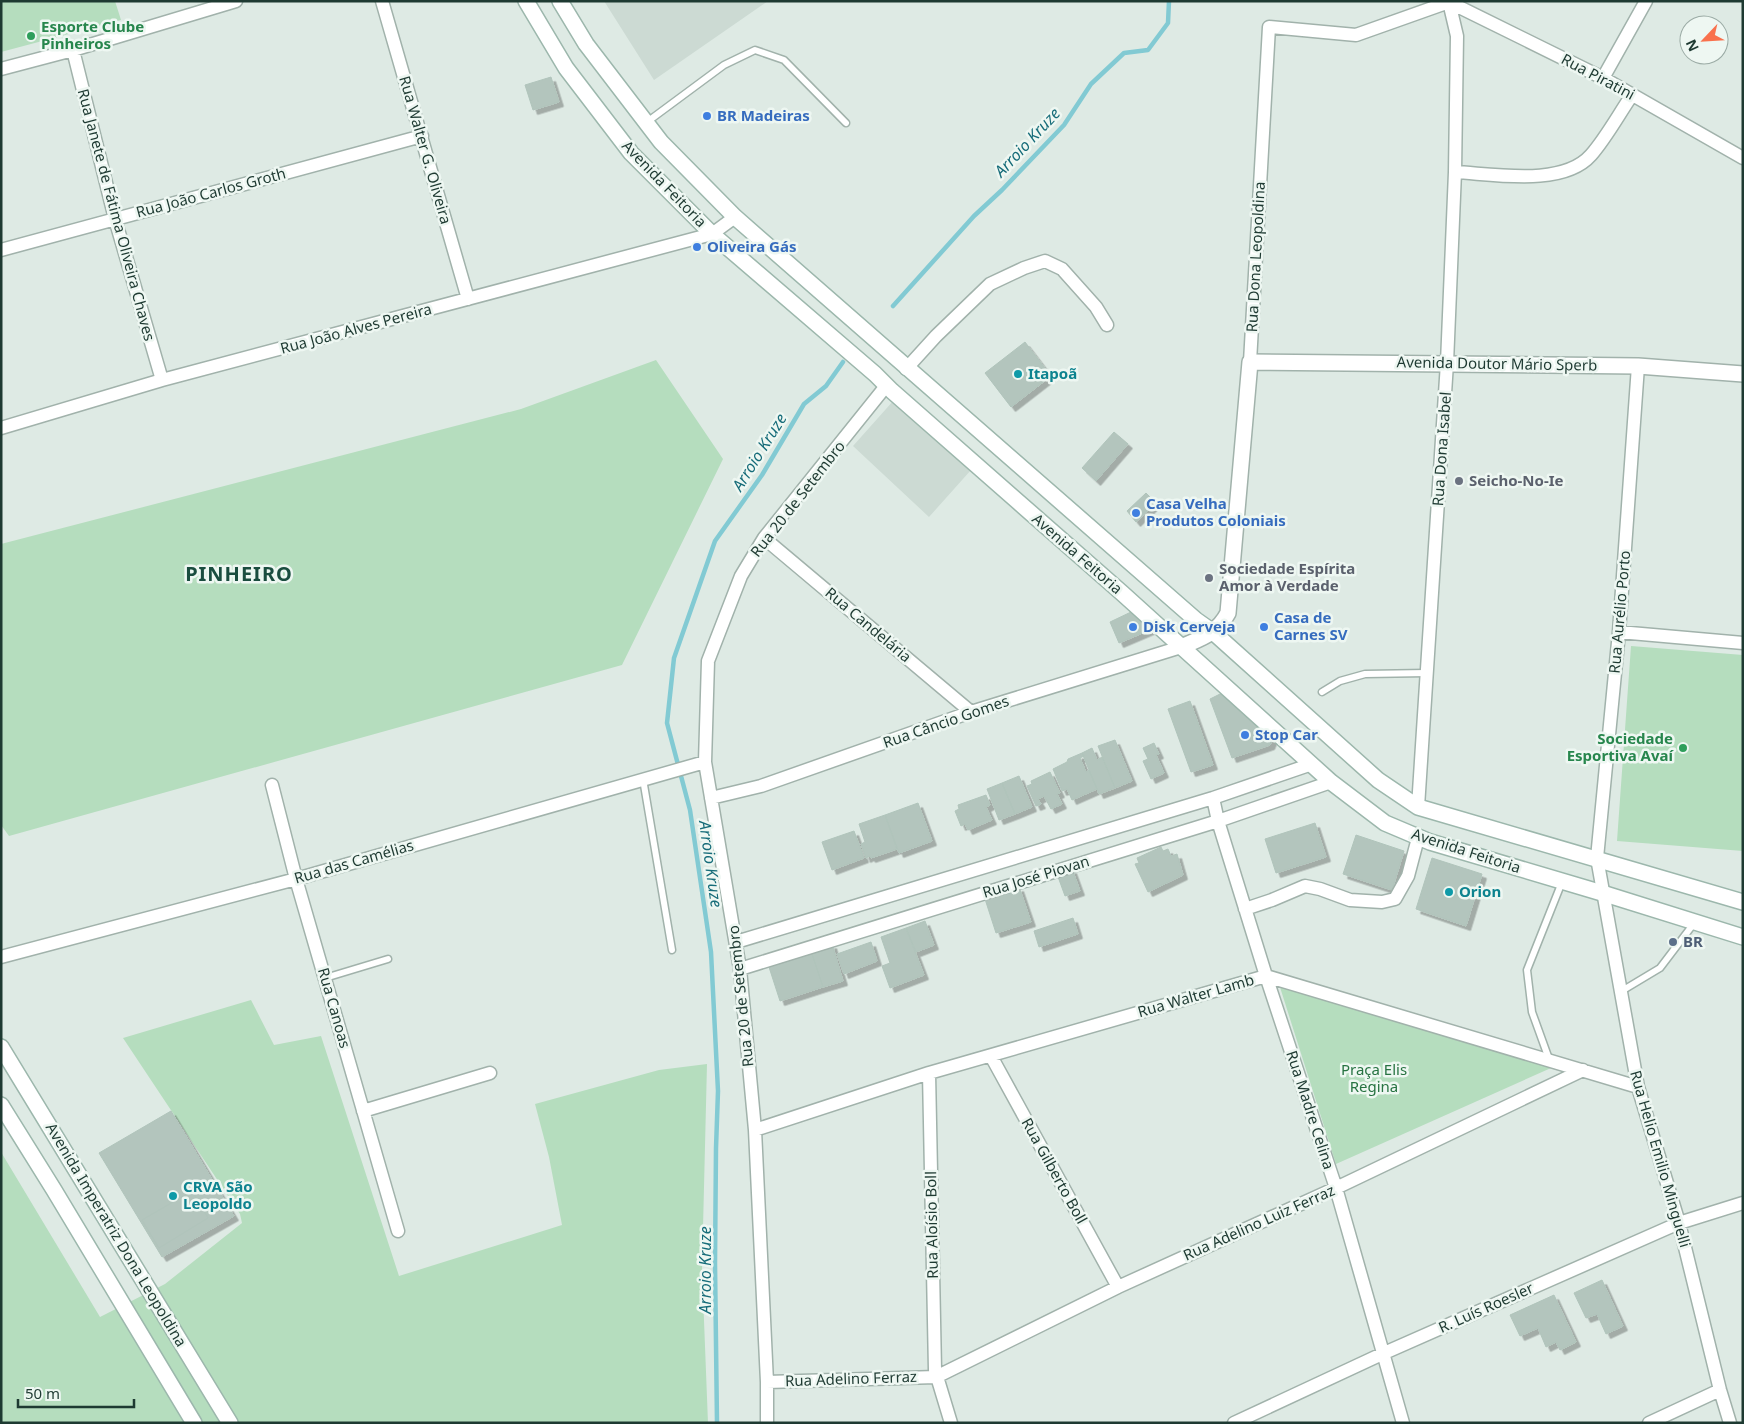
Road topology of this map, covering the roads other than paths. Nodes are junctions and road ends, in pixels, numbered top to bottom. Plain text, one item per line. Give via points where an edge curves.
1 (236, 1) edge
2 (382, 1) edge
3 (526, 1) edge
4 (560, 1) edge
5 (1646, 1) edge
6 (1450, 2) edge
7 (72, 50) junction
8 (1, 69) edge
9 (1603, 78) junction
10 (1632, 95) junction
11 (646, 123) junction
12 (846, 123) dead end
13 (422, 136) junction
14 (1743, 158) edge
15 (1455, 172) junction
16 (735, 218) junction
17 (115, 219) junction
18 (712, 234) junction
19 (1, 250) edge
20 (468, 299) junction
21 (1107, 325) dead end
22 (892, 356) junction
23 (1250, 362) junction
24 (1448, 363) junction
25 (1638, 366) junction
26 (906, 369) junction
27 (875, 374) junction
28 (1743, 374) edge
29 (162, 380) junction
30 (886, 386) junction
31 (1, 428) edge
32 (764, 538) junction
33 (1213, 632) junction
34 (1619, 632) junction
35 (1743, 643) edge
36 (1181, 647) junction
37 (1427, 673) junction
38 (1322, 692) dead end
39 (971, 712) junction
40 (705, 762) junction
41 (1312, 764) junction
42 (643, 779) junction
43 (1331, 782) junction
44 (272, 784) dead end
45 (711, 798) junction
46 (1213, 798) junction
47 (1418, 807) junction
48 (1218, 821) junction
49 (1418, 838) junction
50 (1597, 858) junction
51 (296, 879) junction
52 (1562, 881) junction
53 (1602, 893) junction
54 (1743, 902) edge
55 (1245, 909) junction
56 (1695, 922) junction
57 (1743, 937) edge
58 (736, 942) junction
59 (672, 950) dead end
60 (1, 957) edge
61 (388, 959) dead end
62 (740, 969) junction
63 (1266, 976) junction
64 (325, 978) junction
65 (1620, 992) junction
66 (1, 1047) edge
67 (991, 1056) junction
68 (1550, 1060) junction
69 (1583, 1070) junction
70 (490, 1073) dead end
71 (929, 1073) junction
72 (1638, 1088) junction
73 (1, 1105) edge
74 (364, 1111) junction
75 (755, 1130) junction
76 (1336, 1188) junction
77 (1743, 1203) edge
78 (1679, 1223) junction
79 (398, 1231) dead end
80 (1118, 1287) junction
81 (1382, 1354) junction
82 (936, 1377) junction
83 (767, 1382) junction
84 (1720, 1390) junction
85 (194, 1423) edge
86 (230, 1423) edge
87 (767, 1423) edge
88 (951, 1423) edge
89 (1234, 1423) edge
90 (1403, 1423) edge
91 (1649, 1423) edge
92 (1730, 1423) edge

1 - 7 street
2 - 13 street, Rua Walter G. Oliveira
3 - 18 main road, Avenida Feitoria via 566,68 631,153
4 - 11 main road, Avenida Feitoria via 586,44
5 - 9 street
6 - 9 street, Rua Piratini
6 - 15 street, Rua Dona Isabel via 1457,36
6 - 23 street, Rua Dona Leopoldina via 1356,35 1269,27
7 - 8 street
7 - 17 street, Rua Janete de Fátima Oliveira Chaves
9 - 10 street, Rua Piratini
10 - 14 street, Rua Piratini
10 - 15 street via 1591,155 1566,172 1542,176
11 - 12 lane via 724,65 755,50 784,60
11 - 16 main road, Avenida Feitoria
13 - 17 street, Rua João Carlos Groth
13 - 20 street, Rua Walter G. Oliveira
15 - 24 street, Rua Dona Isabel
16 - 18 street, Rua João Alves Pereira
16 - 22 main road, Avenida Feitoria
17 - 19 street, Rua João Carlos Groth
17 - 29 street, Rua Janete de Fátima Oliveira Chaves
18 - 20 street, Rua João Alves Pereira
18 - 27 main road, Avenida Feitoria
20 - 29 street, Rua João Alves Pereira
21 - 26 street via 1062,269 1046,260 990,284
22 - 26 main road, Avenida Feitoria
22 - 27 main road
23 - 24 main road, Avenida Doutor Mário Sperb
23 - 33 main road, Rua Dona Leopoldina via 1228,613
24 - 25 main road, Avenida Doutor Mário Sperb
24 - 37 street, Rua Dona Isabel
25 - 28 main road, Avenida Doutor Mário Sperb
25 - 34 street, Rua Aurélio Porto
26 - 33 main road, Avenida Feitoria
27 - 30 main road, Avenida Feitoria
29 - 31 street, Rua João Alves Pereira
30 - 32 street, Rua 20 de Setembro
30 - 36 main road, Avenida Feitoria
32 - 39 street, Rua Candelária
32 - 40 street, Rua 20 de Setembro via 741,576 708,661
33 - 36 main road, Rua Dona Leopoldina
33 - 47 main road, Avenida Feitoria via 1378,780
34 - 35 street
34 - 50 street, Rua Aurélio Porto
36 - 39 street, Rua Câncio Gomes
36 - 41 main road, Avenida Feitoria
37 - 38 lane via 1365,674 1340,681
37 - 47 street, Rua Dona Isabel
39 - 45 street, Rua Câncio Gomes via 761,786
40 - 42 street, Rua das Camélias
40 - 45 street, Rua 20 de Setembro
41 - 43 main road, Avenida Feitoria
41 - 46 street, Rua José Piovan
42 - 51 street, Rua das Camélias
42 - 59 lane
43 - 48 street, Rua José Piovan
43 - 49 main road, Avenida Feitoria via 1385,823
44 - 51 street, Rua Canoas
45 - 58 street, Rua 20 de Setembro
46 - 48 street, Rua Madre Celina
46 - 58 street, Rua José Piovan
47 - 50 main road, Avenida Feitoria
48 - 55 street, Rua Madre Celina
48 - 62 street, Rua José Piovan
49 - 52 main road, Avenida Feitoria
49 - 55 street via 1408,876 1395,900 1350,900 1305,886
50 - 53 street, Rua Aurélio Porto
50 - 54 main road, Avenida Feitoria
51 - 60 street, Rua das Camélias
51 - 64 street, Rua Canoas
52 - 53 main road, Avenida Feitoria
52 - 68 lane via 1527,970 1532,1012
53 - 56 main road, Avenida Feitoria
53 - 65 street, Rua Helio Emilio Minguelli
55 - 63 street, Rua Madre Celina
56 - 57 main road, Avenida Feitoria
56 - 65 lane via 1660,968
58 - 62 street, Rua 20 de Setembro
61 - 64 lane
62 - 75 street, Rua 20 de Setembro
63 - 67 street, Rua Walter Lamb
63 - 68 street, Rua Walter Lamb
63 - 76 street, Rua Madre Celina
64 - 74 street, Rua Canoas
65 - 72 street, Rua Helio Emilio Minguelli
66 - 86 main road, Avenida Imperatriz Dona Leopoldina
67 - 71 street, Rua Walter Lamb
67 - 80 street, Rua Gilberto Boll
68 - 69 street, Rua Walter Lamb
69 - 72 street, Rua Walter Lamb
69 - 76 street, Rua Adelino Luiz Ferraz
70 - 74 street
71 - 75 street, Rua Walter Lamb
71 - 82 street, Rua Aloísio Boll
72 - 78 street, Rua Helio Emilio Minguelli
73 - 85 main road, Avenida Imperatriz Dona Leopoldina
74 - 79 street, Rua Canoas
75 - 83 street, Rua 20 de Setembro
76 - 80 street, Rua Adelino Luiz Ferraz
76 - 81 street, Rua Madre Celina
77 - 78 street, R. Luís Roesler
78 - 81 street, R. Luís Roesler
78 - 84 street, Rua Helio Emilio Minguelli
80 - 82 street, Rua Adelino Luiz Ferraz
81 - 89 street, R. Luís Roesler
81 - 90 street, Rua Madre Celina
82 - 83 street, Rua Adelino Ferraz
82 - 88 street, Rua Aloísio Boll
83 - 87 street, Rua 20 de Setembro
84 - 91 street
84 - 92 street, Rua Helio Emilio Minguelli

